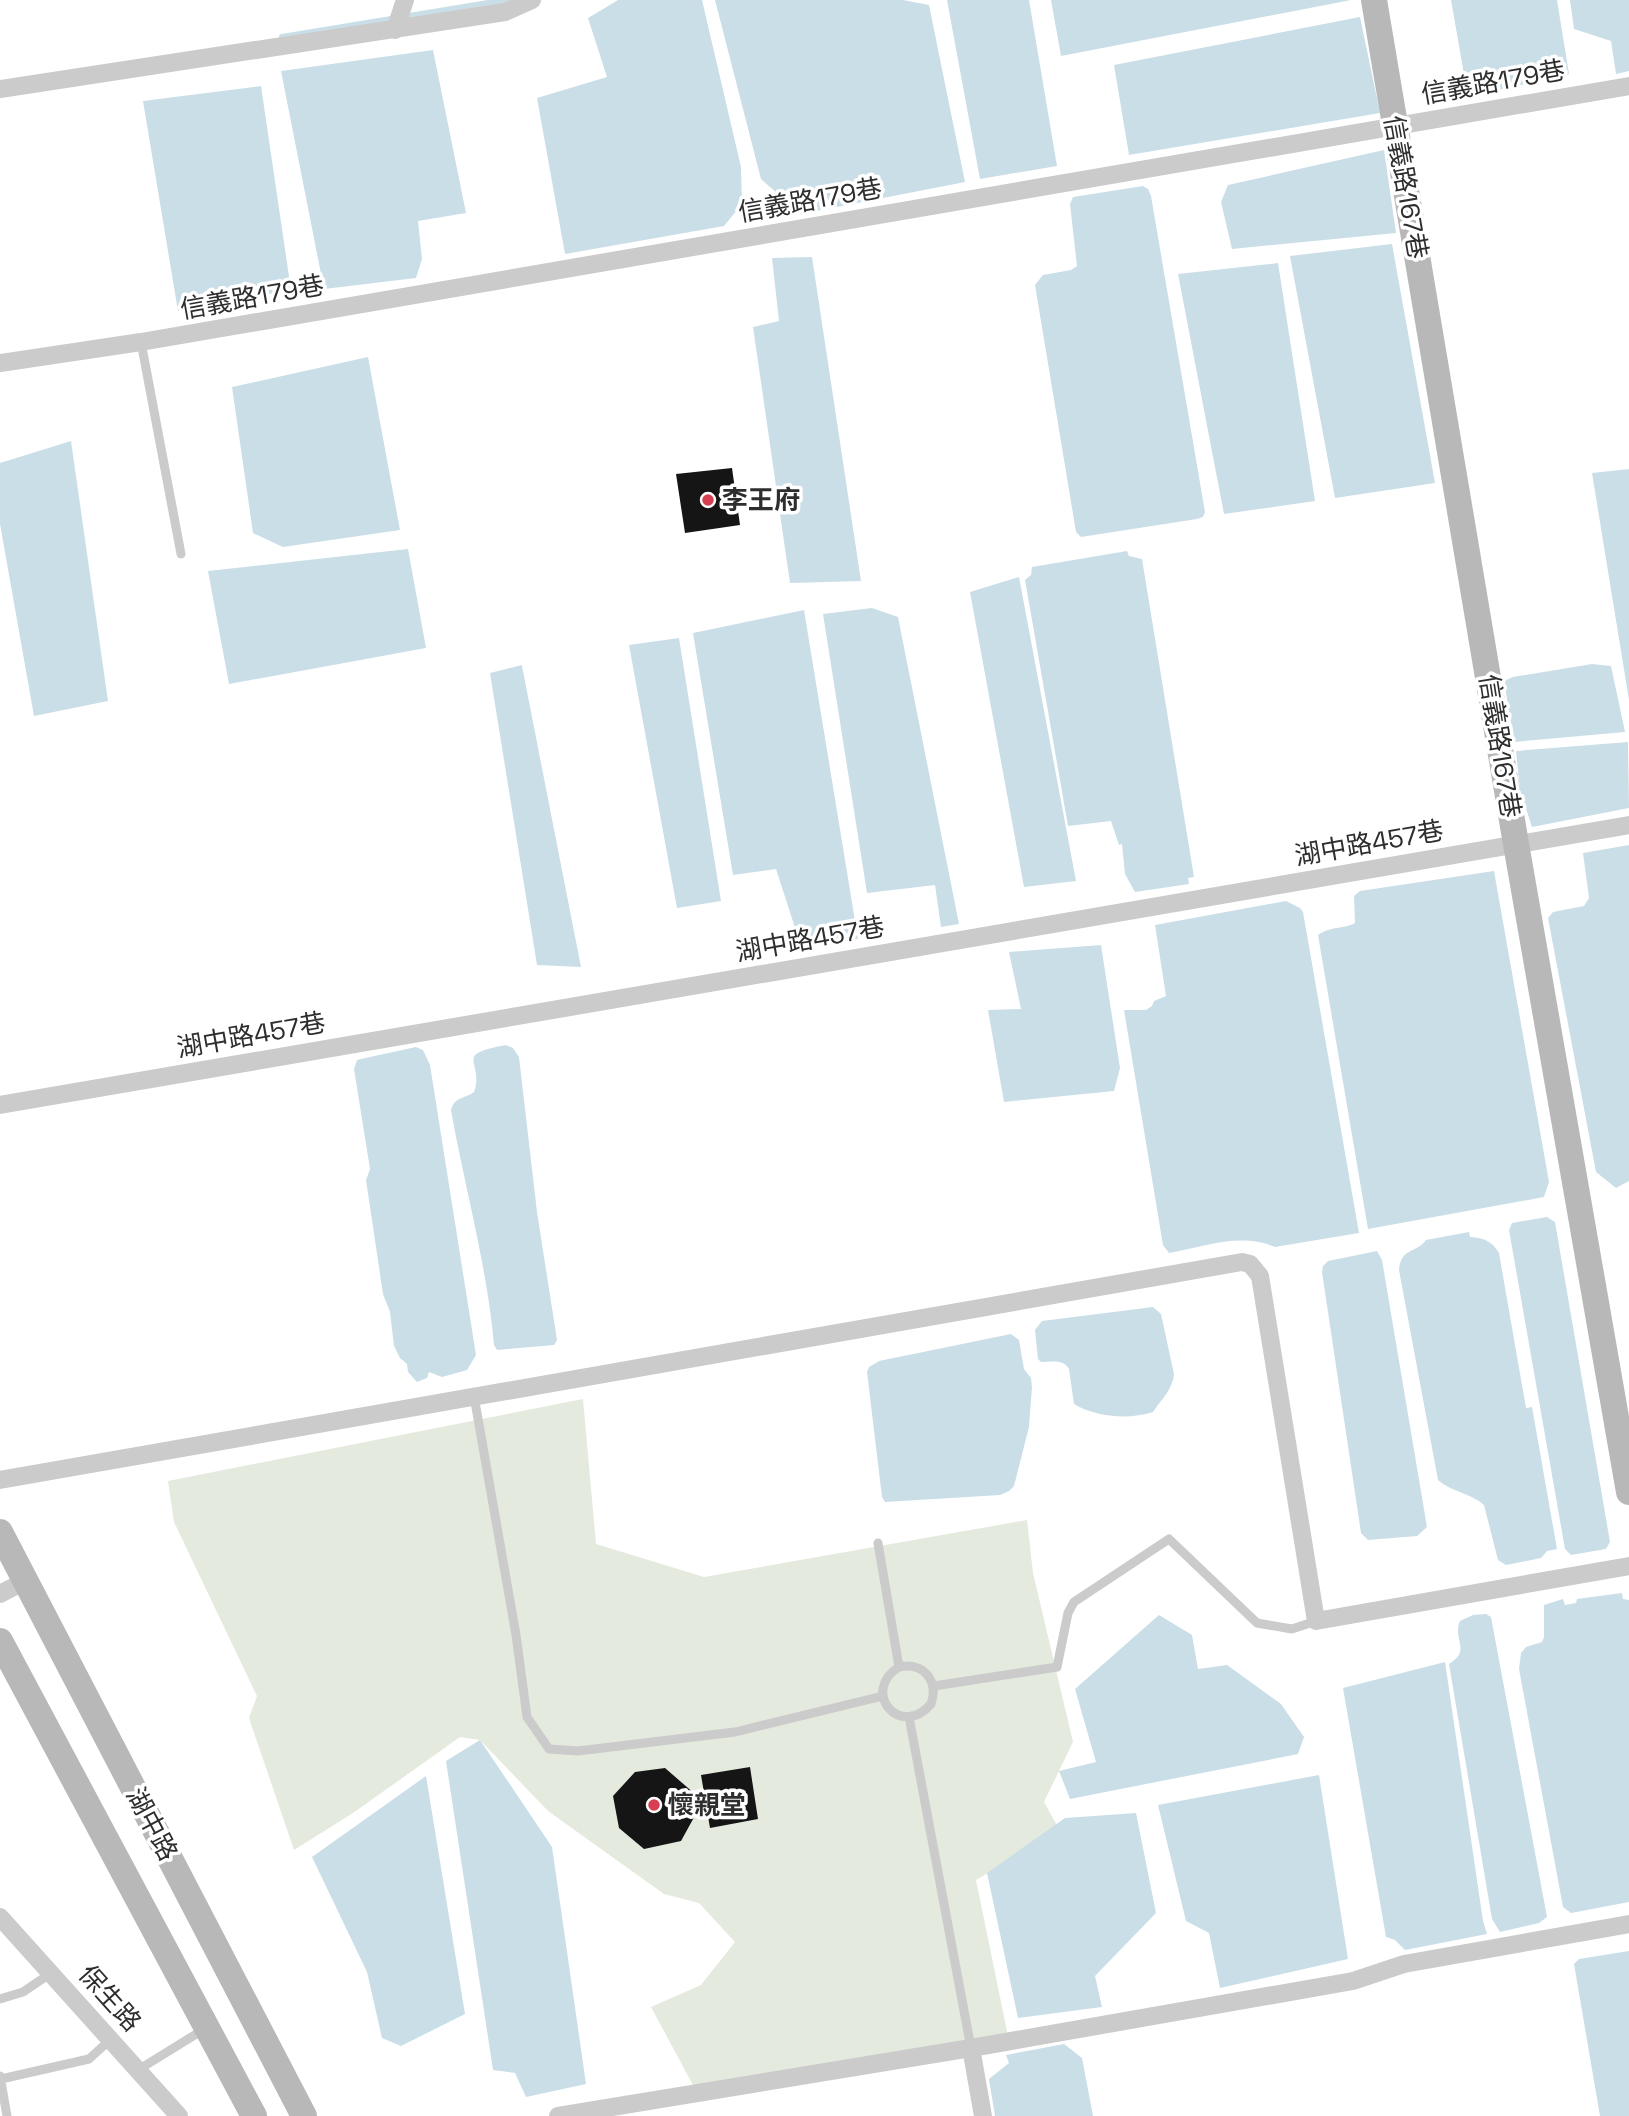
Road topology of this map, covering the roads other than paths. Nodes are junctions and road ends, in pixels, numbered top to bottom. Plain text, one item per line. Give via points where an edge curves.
1 (405, 0) edge
2 (532, 0) edge
3 (1374, 0) edge
4 (395, 30) junction
5 (1629, 86) edge
6 (0, 89) edge
7 (1396, 125) junction
8 (141, 342) junction
9 (0, 363) edge
10 (181, 554) dead end
11 (1629, 825) edge
12 (1516, 844) junction
13 (0, 1105) edge
14 (474, 1396) junction
15 (0, 1480) edge
16 (1629, 1492) edge
17 (0, 1532) edge
18 (878, 1543) dead end
19 (1629, 1566) edge
20 (25, 1581) junction
21 (0, 1594) edge
22 (1316, 1621) junction
23 (0, 1641) edge
24 (899, 1667) junction
25 (934, 1686) junction
26 (883, 1696) junction
27 (909, 1717) junction
28 (0, 1917) edge
29 (1629, 1924) edge
30 (51, 1972) junction
31 (0, 1999) edge
32 (207, 2027) junction
33 (111, 2039) junction
34 (971, 2048) junction
35 (138, 2070) junction
36 (0, 2076) edge
37 (4, 2111) edge
38 (179, 2116) edge
39 (254, 2116) edge
40 (304, 2116) edge
41 (558, 2116) edge
42 (983, 2116) edge

1 - 4 street
2 - 4 street via 505,12
3 - 7 street, 信義路167巷
4 - 6 street
5 - 7 street, 信義路179巷
7 - 8 street, 信義路179巷
7 - 12 street, 信義路167巷
8 - 9 street, 信義路179巷
8 - 10 lane
11 - 12 street, 湖中路457巷
12 - 13 street, 湖中路457巷
12 - 16 street, 信義路167巷
14 - 15 street
14 - 22 street via 1250,1264 1260,1276
14 - 26 lane via 527,1717 549,1749 578,1751 735,1731
17 - 20 street, 湖中路
18 - 24 lane
19 - 22 street
20 - 21 street
20 - 40 street, 湖中路
22 - 25 lane via 1292,1629 1257,1623 1169,1539 1074,1602 1057,1667
23 - 32 street, 湖中路
24 - 25 lane via 917,1667
24 - 26 lane via 885,1679
25 - 27 lane via 931,1704
26 - 27 lane via 892,1712
27 - 34 lane
28 - 30 street, 保生路
29 - 34 street via 1404,1964 1353,1981
30 - 31 lane via 23,1992
30 - 33 street, 保生路
32 - 35 lane
32 - 39 street, 湖中路
33 - 35 street, 保生路
33 - 36 lane via 89,2059
34 - 41 street
34 - 42 street
35 - 38 street, 保生路
36 - 37 lane

